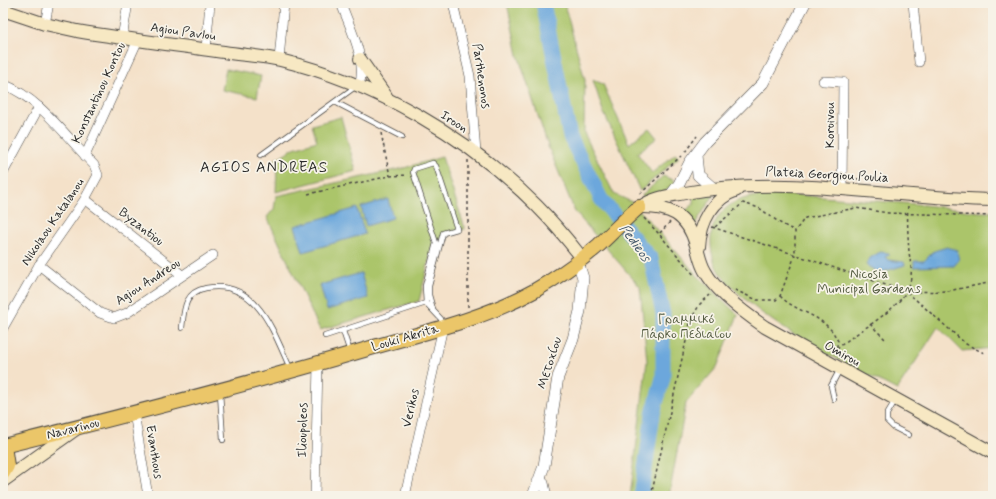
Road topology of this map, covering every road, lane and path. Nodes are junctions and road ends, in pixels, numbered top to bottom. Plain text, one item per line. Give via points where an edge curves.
1 (49, 3) edge
2 (128, 3) edge
3 (210, 3) edge
4 (284, 3) edge
5 (341, 3) edge
6 (453, 3) edge
7 (805, 3) edge
8 (913, 3) edge
9 (3, 10) edge
10 (45, 24) junction
11 (122, 38) junction
12 (138, 40) junction
13 (206, 49) junction
14 (360, 59) junction
15 (279, 60) junction
16 (919, 62) dead end
17 (342, 78) junction
18 (823, 81) dead end
19 (3, 84) edge
20 (359, 85) junction
21 (390, 100) junction
22 (335, 102) junction
23 (38, 107) junction
24 (379, 125) junction
25 (697, 135) dead end
26 (402, 137) dead end
27 (261, 155) dead end
28 (696, 155) junction
29 (84, 156) junction
30 (472, 157) junction
31 (3, 173) edge
32 (414, 175) junction
33 (390, 176) junction
34 (746, 187) junction
35 (842, 188) junction
36 (714, 189) junction
37 (308, 194) dead end
38 (909, 194) junction
39 (670, 196) junction
40 (84, 199) junction
41 (993, 200) edge
42 (640, 206) junction
43 (908, 212) junction
44 (993, 216) edge
45 (670, 222) dead end
46 (709, 226) junction
47 (795, 231) junction
48 (659, 234) junction
49 (213, 255) dead end
50 (699, 255) junction
51 (795, 255) junction
52 (580, 260) junction
53 (39, 265) junction
54 (182, 275) junction
55 (697, 278) dead end
56 (993, 282) edge
57 (731, 288) dead end
58 (907, 292) junction
59 (711, 294) dead end
60 (780, 296) junction
61 (426, 302) junction
62 (468, 307) dead end
63 (433, 309) junction
64 (870, 324) junction
65 (443, 327) junction
66 (3, 328) edge
67 (182, 328) dead end
68 (343, 331) junction
69 (325, 336) dead end
70 (885, 339) dead end
71 (836, 349) junction
72 (350, 354) junction
73 (986, 354) dead end
74 (318, 364) junction
75 (836, 366) junction
76 (292, 371) junction
77 (220, 390) junction
78 (834, 399) dead end
79 (896, 399) junction
80 (138, 412) junction
81 (77, 428) junction
82 (909, 435) dead end
83 (222, 440) dead end
84 (3, 446) edge
85 (993, 452) edge
86 (3, 473) edge
87 (541, 477) junction
88 (3, 481) edge
89 (148, 496) edge
90 (315, 496) edge
91 (405, 496) edge
92 (533, 496) edge
93 (547, 496) edge
94 (651, 496) edge

1 - 10 street
2 - 11 street
3 - 13 street
4 - 15 street
5 - 14 street
6 - 30 street, Parthenonos via 470,76
7 - 28 street via 762,83 705,142
8 - 16 street
9 - 10 main road, Agiou Pavlou
10 - 11 main road, Agiou Pavlou
11 - 12 main road, Agiou Pavlou
12 - 13 main road, Agiou Pavlou
12 - 29 street, Konstantinou Kontou
13 - 15 main road, Agiou Pavlou
14 - 17 main road via 354,72
14 - 20 street via 362,71
14 - 21 main road
15 - 17 main road, Agiou Pavlou
17 - 20 main road, Agiou Pavlou
18 - 35 street, Koroivou via 843,82
19 - 23 street via 24,94
20 - 21 main road, Iroon
20 - 22 lane
21 - 30 main road, Iroon via 437,128
22 - 24 lane
22 - 27 lane
23 - 29 street
23 - 31 street
24 - 26 lane
24 - 33 path
25 - 42 path
28 - 36 street via 698,175
28 - 39 street
29 - 40 street, Nikolaou Katalanou via 98,172 97,179
30 - 52 main road, Iroon via 516,186 537,206
30 - 62 path
32 - 33 path
32 - 61 lane via 436,243 425,286
32 - 63 lane via 414,169 435,164 456,229 443,233 429,286 428,295
33 - 37 path
34 - 35 main road, Plateia Georgiou Poulia via 792,185
34 - 36 main road, Plateia Georgiou Poulia
34 - 46 main road, Omirou via 723,196 708,214
35 - 38 main road, Plateia Georgiou Poulia
36 - 39 main road, Plateia Georgiou Poulia
38 - 41 main road, Plateia Georgiou Poulia
38 - 43 path
39 - 42 main road, Plateia Georgiou Poulia
40 - 53 street, Nikolaou Katalanou
40 - 54 street, Byzantiou
42 - 48 path
42 - 50 main road, Omirou via 662,208 677,215 691,231
42 - 52 main road, Louki Akrita
43 - 44 path
43 - 47 path via 888,213 856,208 805,218
43 - 58 path via 912,277
45 - 48 path
46 - 47 path via 743,203 758,208
46 - 50 main road, Omirou
46 - 51 path
47 - 51 path
48 - 55 path
49 - 54 street, Agiou Andreou
50 - 75 main road, Omirou via 710,279 745,312 778,336
51 - 58 path
51 - 60 path
52 - 65 main road, Louki Akrita via 548,283 516,301
52 - 87 street, Μετοχίου via 583,278 580,311 573,339 558,377
53 - 54 street, Agiou Andreou via 100,313 114,318 127,313
53 - 66 street, Nikolaou Katalanou
56 - 58 path via 948,291
57 - 60 path via 757,300 776,300
58 - 64 path via 895,307
58 - 73 path via 966,344
59 - 94 path via 700,304 691,319
60 - 71 path via 789,306 814,316 829,327 838,340
61 - 63 lane
61 - 68 lane
63 - 65 lane via 441,319
64 - 70 path
64 - 71 path
65 - 72 main road, Louki Akrita
65 - 91 street, Verikos
67 - 76 lane via 184,306 193,293 217,286 234,289 247,296 268,320
68 - 69 lane
68 - 72 lane
71 - 75 path
72 - 74 main road, Louki Akrita
74 - 76 main road, Louki Akrita
74 - 90 street, Ilioupoleos
75 - 78 lane via 831,386
75 - 79 main road, Omirou
76 - 77 main road, Louki Akrita
77 - 80 main road, Louki Akrita
77 - 83 lane
79 - 82 lane via 887,414 887,421
79 - 85 main road, Omirou
80 - 81 main road, Navarinou
80 - 89 street, Evanthous
81 - 84 main road, Navarinou
81 - 88 main road
84 - 86 main road via 7,466
87 - 92 street, Μετοχίου
87 - 93 street

